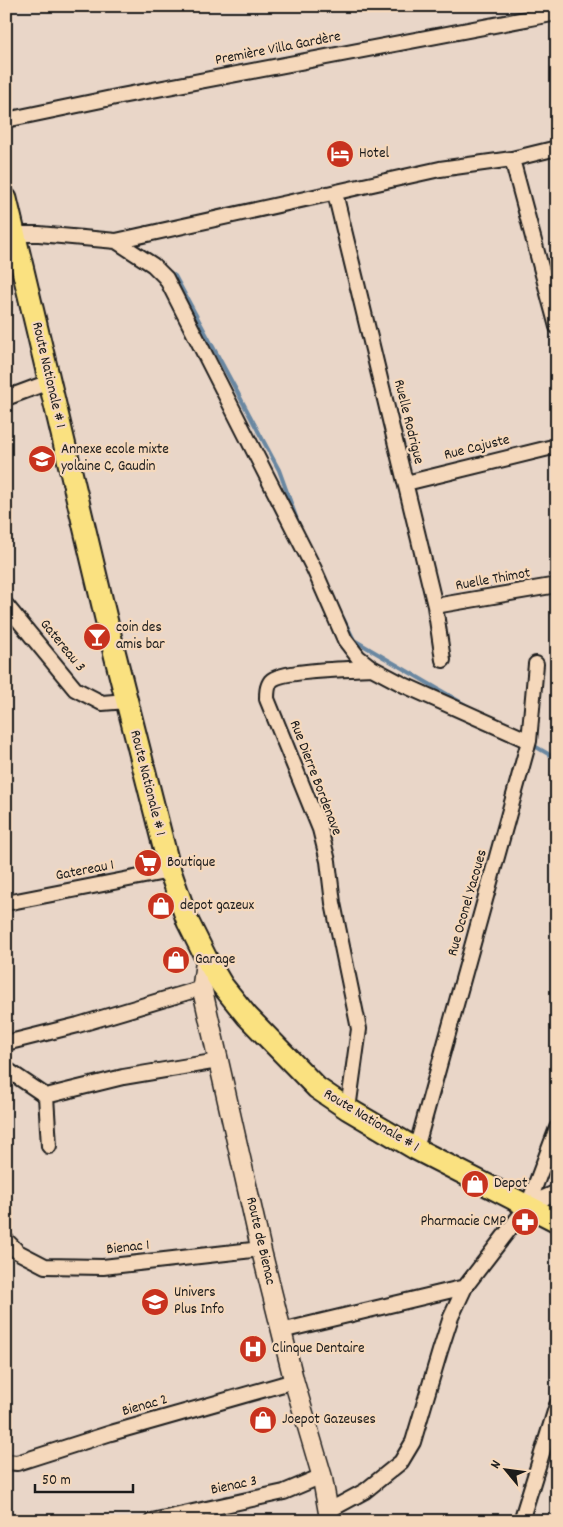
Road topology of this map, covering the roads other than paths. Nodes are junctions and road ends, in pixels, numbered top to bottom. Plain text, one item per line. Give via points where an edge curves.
1 (557, 13) edge
2 (6, 120) edge
3 (557, 148) edge
4 (512, 158) junction
5 (335, 193) junction
6 (6, 199) edge
7 (11, 234) edge
8 (116, 241) junction
9 (557, 327) edge
10 (49, 382) junction
11 (6, 398) edge
12 (557, 446) edge
13 (406, 483) junction
14 (557, 585) edge
15 (6, 605) edge
16 (434, 606) junction
17 (443, 660) dead end
18 (536, 664) dead end
19 (372, 668) junction
20 (127, 700) junction
21 (529, 741) junction
22 (170, 871) junction
23 (6, 903) edge
24 (206, 958) junction
25 (202, 988) junction
26 (6, 1043) edge
27 (218, 1061) junction
28 (6, 1069) edge
29 (46, 1096) junction
30 (348, 1109) junction
31 (557, 1128) edge
32 (49, 1146) dead end
33 (416, 1149) junction
34 (557, 1192) edge
35 (528, 1205) junction
36 (557, 1221) edge
37 (6, 1240) edge
38 (261, 1249) junction
39 (465, 1287) junction
40 (281, 1331) junction
41 (294, 1381) junction
42 (557, 1405) edge
43 (6, 1462) edge
44 (322, 1476) junction
45 (329, 1516) edge
46 (152, 1521) edge
47 (522, 1521) edge

1 - 2 street, Première Villa Gardère
3 - 4 street
4 - 5 street via 440,169
4 - 9 street
5 - 8 street
5 - 13 street, Ruelle Rodrigue
6 - 7 main road, Route Nationale # 1
7 - 8 street
7 - 10 main road, Route Nationale # 1
8 - 19 street via 153,265 166,278 314,570 345,640
10 - 11 street
10 - 20 main road, Route Nationale # 1
12 - 13 street, Rue Cajuste
13 - 16 street, Ruelle Rodrigue
14 - 16 street, Ruelle Thimot
15 - 20 street, Gatereau 3 via 75,689 102,703
16 - 17 street, Ruelle Rodrigue
18 - 21 street, Rue Oconel Yacoues
19 - 21 street
19 - 30 street, Rue Dierre Bordenave via 285,674 271,681 266,690 320,829 328,861 333,903 359,1029
20 - 22 main road, Route Nationale # 1
21 - 33 street, Rue Oconel Yacoues
22 - 23 street, Gatereau 1
22 - 24 main road, Route Nationale # 1 via 188,922
24 - 25 main road, Route de Bienac
24 - 30 main road, Route Nationale # 1 via 222,985 247,1016 318,1088
25 - 26 street
25 - 27 main road, Route de Bienac
27 - 29 street via 123,1077
27 - 38 main road, Route de Bienac
28 - 29 street
29 - 32 street
30 - 33 main road, Route Nationale # 1
31 - 35 street
33 - 35 main road, Route Nationale # 1
34 - 35 street
35 - 36 main road, Route Nationale # 1
35 - 39 street
37 - 38 street, Bienac 1 via 18,1252 45,1266 103,1267
38 - 40 main road, Route de Bienac
39 - 40 street
39 - 45 street via 442,1342 413,1442 401,1462
40 - 41 main road, Route de Bienac
41 - 43 street, Bienac 2 via 111,1432 17,1463
41 - 44 main road, Route de Bienac
42 - 47 street
44 - 45 main road, Route de Bienac
44 - 46 street, Bienac 3 via 284,1492

